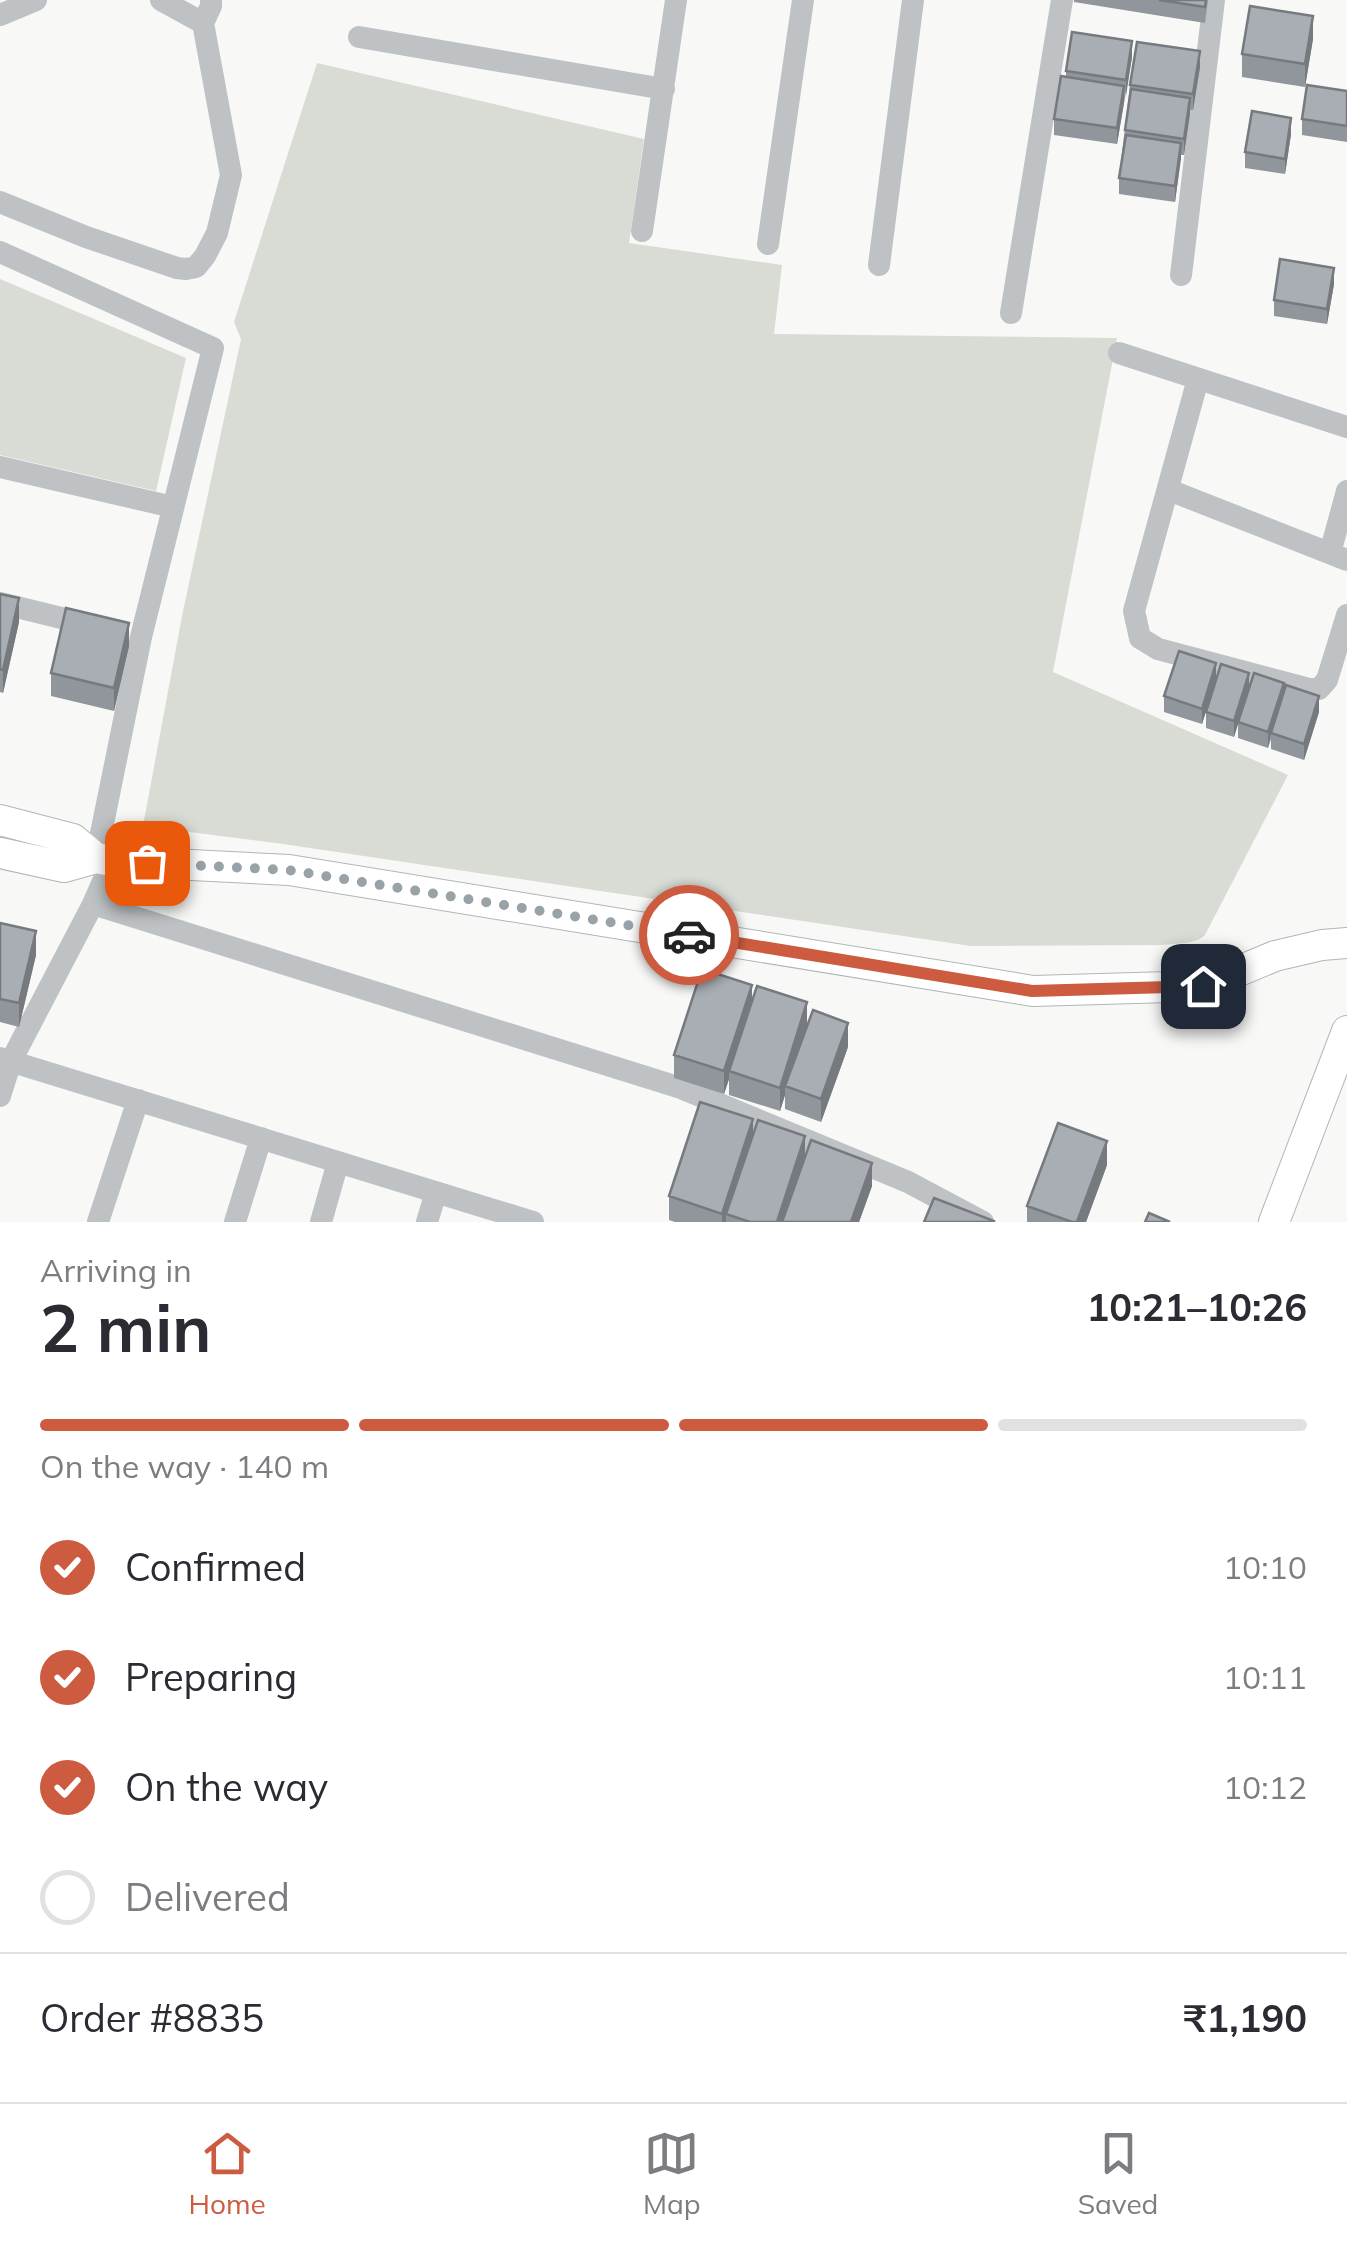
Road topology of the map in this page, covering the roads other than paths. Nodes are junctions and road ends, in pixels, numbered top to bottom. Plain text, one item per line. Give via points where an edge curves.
1 (36, 0) edge
2 (161, 0) edge
3 (210, 0) edge
4 (676, 0) edge
5 (803, 0) edge
6 (914, 0) edge
7 (1062, 0) edge
8 (1214, 0) edge
9 (0, 15) edge
10 (203, 23) junction
11 (359, 37) dead end
12 (664, 89) junction
13 (0, 202) edge
14 (642, 231) dead end
15 (768, 244) dead end
16 (0, 252) edge
17 (879, 266) dead end
18 (1182, 275) dead end
19 (1012, 312) dead end
20 (1118, 352) dead end
21 (1198, 379) junction
22 (1347, 427) edge
23 (0, 467) edge
24 (1169, 490) junction
25 (1347, 491) edge
26 (173, 507) junction
27 (1338, 556) edge
28 (0, 603) edge
29 (1347, 615) edge
30 (141, 637) junction
31 (0, 820) edge
32 (0, 853) edge
33 (104, 860) junction
34 (93, 904) junction
35 (1347, 944) edge
36 (1347, 1031) edge
37 (5, 1060) edge
38 (0, 1096) edge
39 (138, 1100) junction
40 (261, 1138) junction
41 (338, 1162) junction
42 (436, 1192) junction
43 (98, 1222) edge
44 (235, 1222) edge
45 (320, 1222) edge
46 (427, 1222) edge
47 (532, 1222) edge
48 (984, 1222) edge
49 (1274, 1222) edge

1 - 9 street
2 - 10 street
3 - 10 street
4 - 12 street
5 - 15 street
6 - 17 street
7 - 19 street
8 - 18 street
10 - 13 street via 231,176 217,233 196,267 177,268
11 - 12 street
12 - 14 street
16 - 26 street via 214,348
20 - 21 street
21 - 22 street
21 - 24 street
23 - 26 street
24 - 27 street
24 - 29 street via 1134,611 1140,638 1158,649 1309,690 1327,680
25 - 27 street
26 - 30 street
28 - 30 street
30 - 33 street
31 - 33 street via 73,838
32 - 33 street via 64,867
33 - 34 street
33 - 35 street via 288,870 1032,991 1203,986 1275,956
34 - 37 street
34 - 48 street via 681,1088 908,1182
36 - 49 street
37 - 38 street
37 - 39 street
39 - 40 street
39 - 43 street
40 - 41 street
40 - 44 street
41 - 42 street
41 - 45 street
42 - 46 street
42 - 47 street

